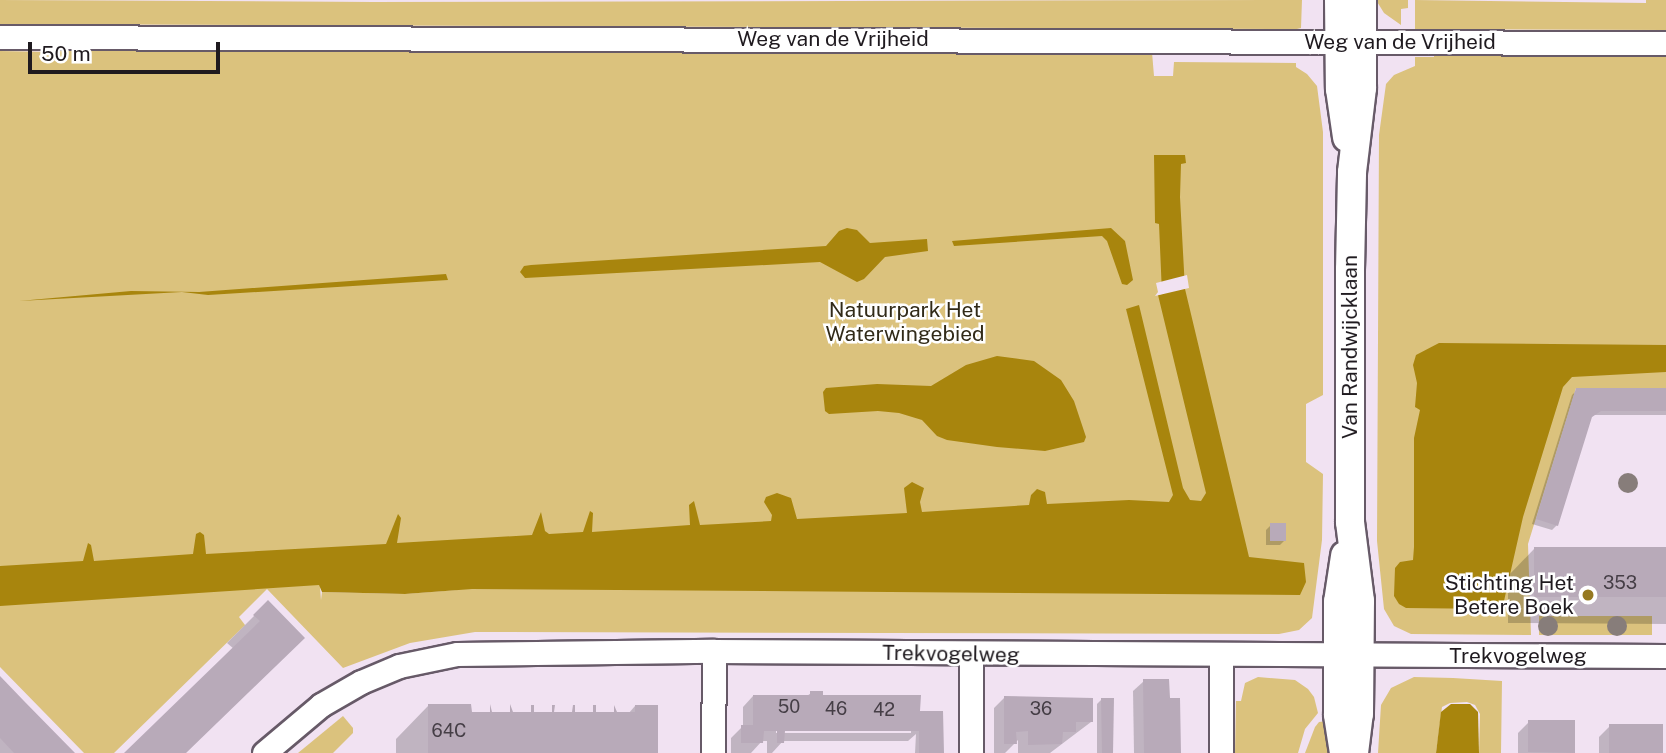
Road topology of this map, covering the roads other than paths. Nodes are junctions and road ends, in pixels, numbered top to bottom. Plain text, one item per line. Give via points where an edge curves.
1 (1339, 0) edge
2 (1362, 0) edge
3 (0, 37) edge
4 (1351, 43) junction
5 (1666, 43) edge
6 (714, 651) junction
7 (971, 654) junction
8 (1221, 655) junction
9 (1349, 655) junction
10 (1666, 656) edge
11 (264, 753) edge
12 (713, 753) edge
13 (971, 753) edge
14 (1221, 753) edge
15 (1343, 753) edge
16 (1354, 753) edge

1 - 4 street, Van Randwijcklaan
2 - 4 street, Van Randwijcklaan
3 - 4 street, Weg van de Vrijheid
4 - 5 street, Weg van de Vrijheid
4 - 9 street, Van Randwijcklaan via 1340,89 1352,172 1349,522 1338,602
6 - 7 street, Trekvogelweg
6 - 11 street, Trekvogelweg via 457,654 425,660 388,670 331,698
6 - 12 street
7 - 8 street, Trekvogelweg
7 - 13 street
8 - 9 street, Trekvogelweg
8 - 14 street
9 - 10 street, Trekvogelweg
9 - 15 street, Van Randwijcklaan via 1338,714
9 - 16 street, Van Randwijcklaan via 1359,714

